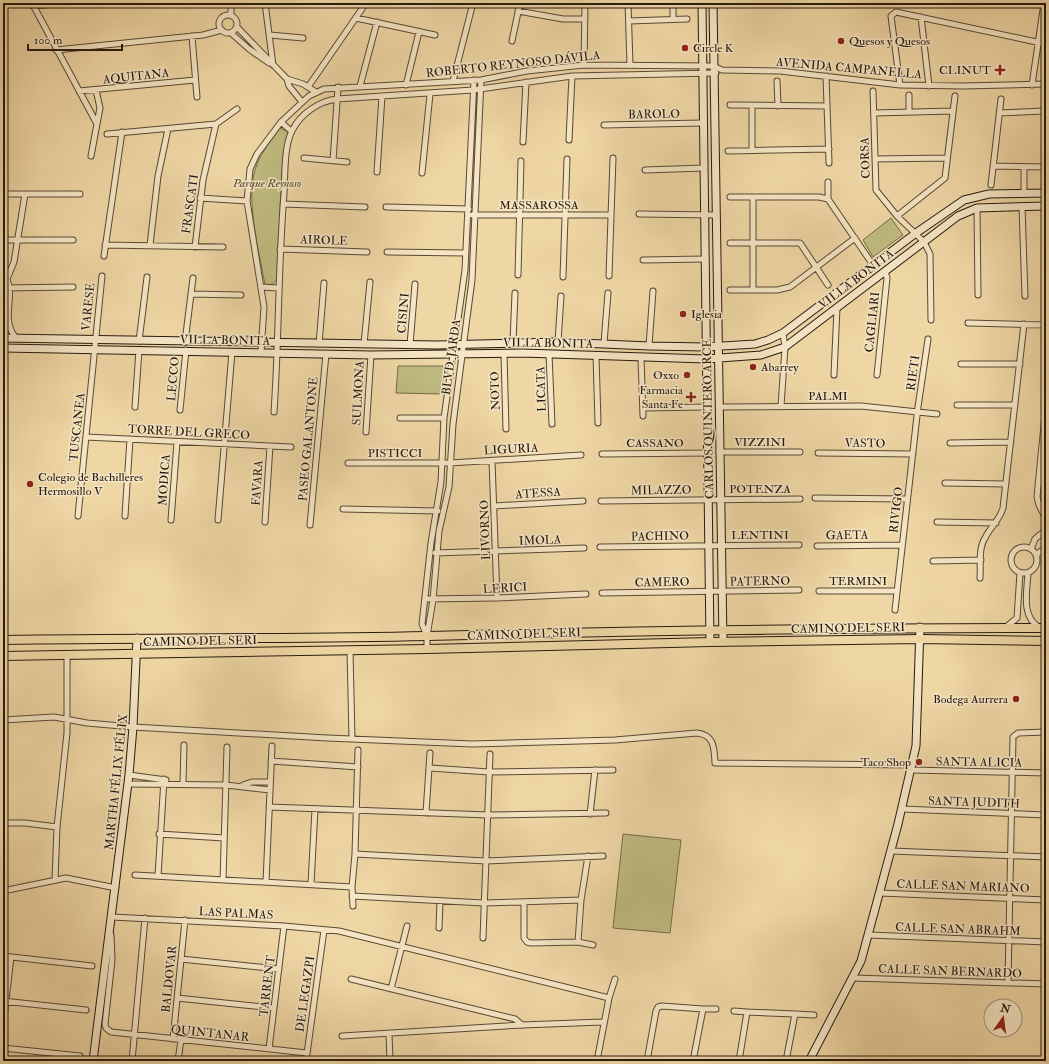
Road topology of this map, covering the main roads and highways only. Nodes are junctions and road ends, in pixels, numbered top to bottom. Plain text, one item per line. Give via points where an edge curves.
1 (1044, 628) edge
2 (531, 632) junction
3 (3, 640) edge
4 (1046, 641) edge
5 (519, 646) junction
6 (3, 656) edge

1 - 2 main road, CAMINO DEL SERI
2 - 3 main road, CAMINO DEL SERI via 426,636
2 - 5 main road
4 - 5 main road, CAMINO DEL SERI via 920,639
5 - 6 main road, CAMINO DEL SERI

